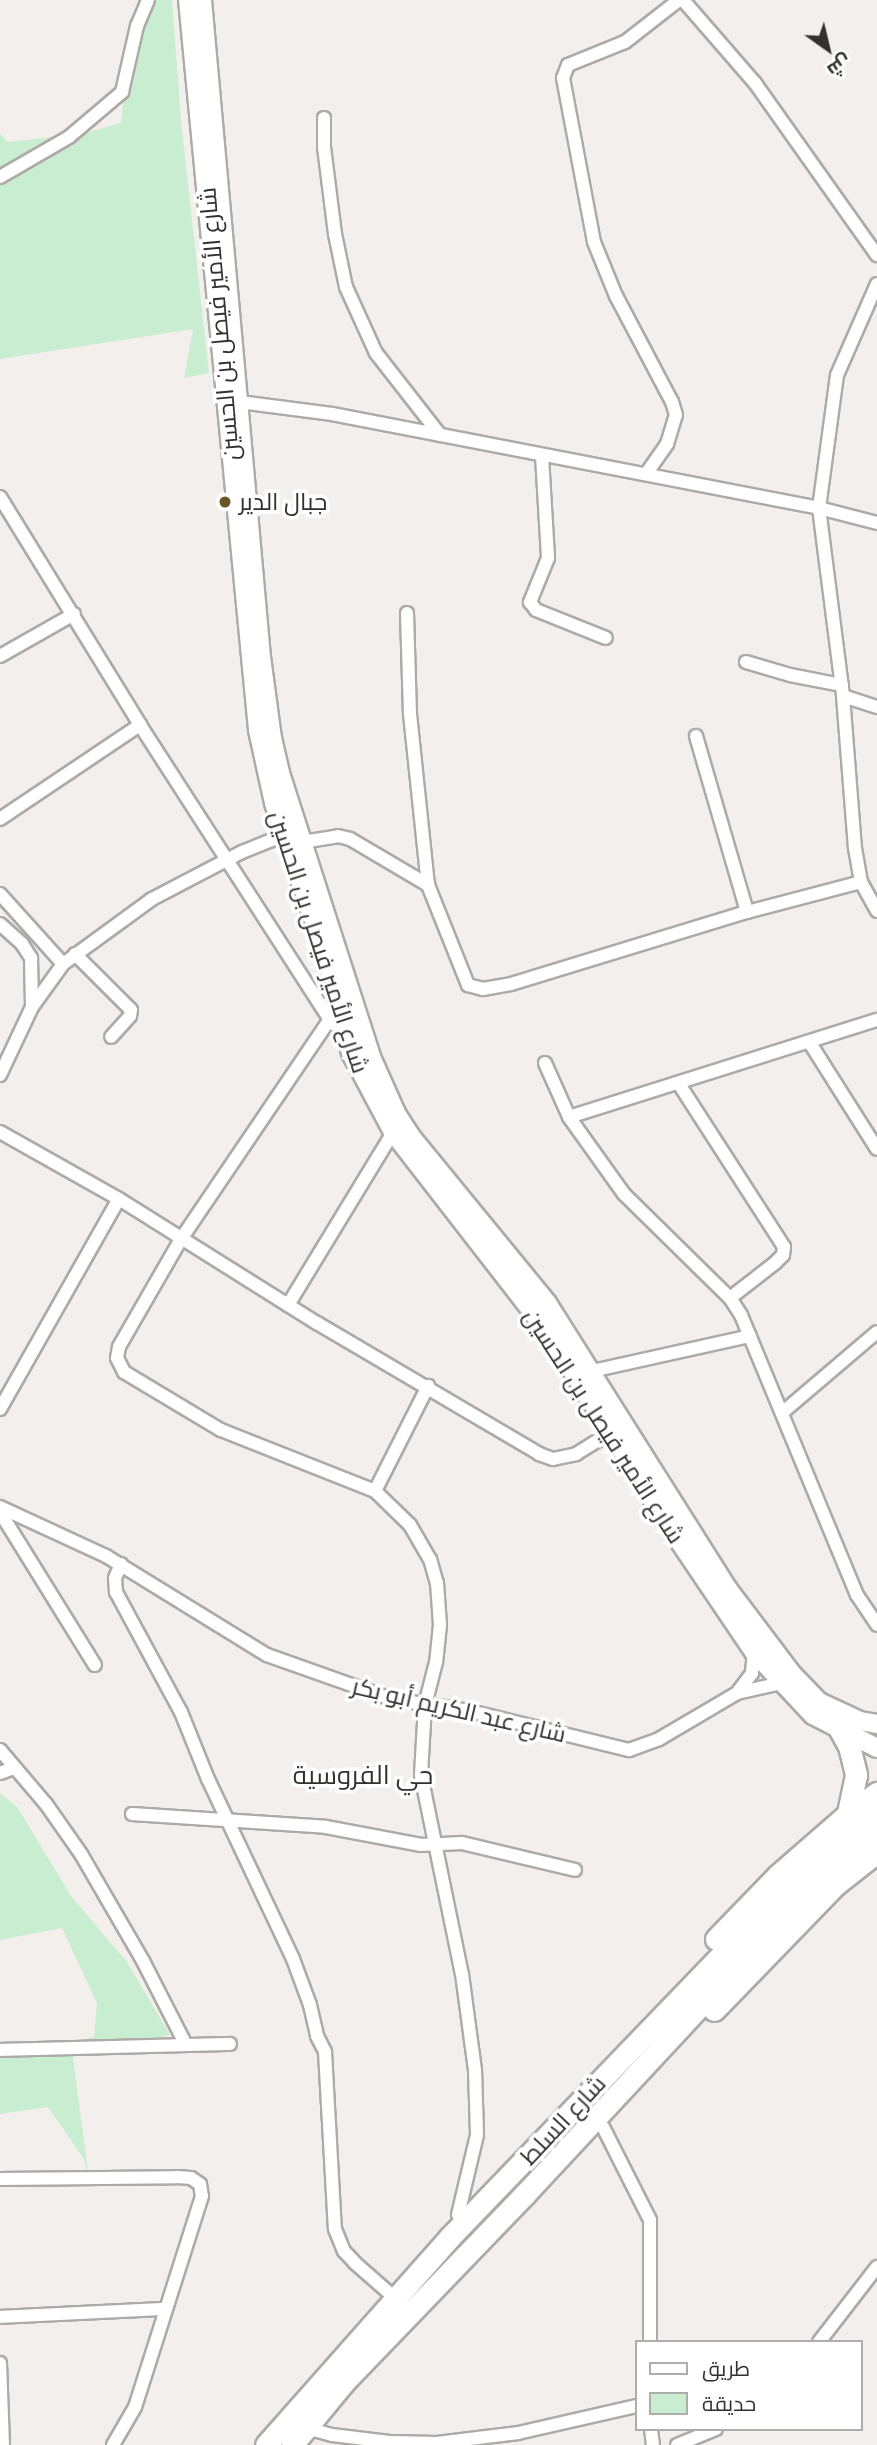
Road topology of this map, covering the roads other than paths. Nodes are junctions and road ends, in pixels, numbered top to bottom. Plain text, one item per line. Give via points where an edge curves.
1 (148, 0) edge
2 (188, 0) edge
3 (202, 0) edge
4 (681, 0) edge
5 (324, 118) dead end
6 (0, 177) edge
7 (877, 255) edge
8 (877, 284) edge
9 (232, 401) junction
10 (440, 435) junction
11 (542, 456) junction
12 (646, 474) junction
13 (0, 497) edge
14 (819, 509) junction
15 (877, 523) edge
16 (407, 613) dead end
17 (74, 614) junction
18 (606, 638) dead end
19 (0, 656) edge
20 (746, 662) dead end
21 (843, 690) junction
22 (877, 707) edge
23 (140, 726) junction
24 (696, 736) dead end
25 (0, 819) edge
26 (284, 835) junction
27 (302, 842) junction
28 (229, 859) junction
29 (303, 867) junction
30 (861, 882) junction
31 (428, 885) junction
32 (0, 894) edge
33 (877, 911) edge
34 (747, 912) junction
35 (0, 924) edge
36 (27, 925) junction
37 (16, 938) junction
38 (75, 954) junction
39 (63, 964) junction
40 (32, 1007) junction
41 (330, 1019) junction
42 (877, 1020) edge
43 (111, 1037) dead end
44 (810, 1043) junction
45 (351, 1052) junction
46 (545, 1063) dead end
47 (0, 1075) edge
48 (679, 1084) junction
49 (569, 1118) junction
50 (0, 1132) edge
51 (393, 1132) junction
52 (877, 1149) edge
53 (119, 1199) junction
54 (181, 1239) junction
55 (730, 1298) junction
56 (288, 1305) junction
57 (877, 1332) edge
58 (751, 1336) junction
59 (583, 1373) junction
60 (428, 1386) junction
61 (0, 1409) edge
62 (783, 1412) junction
63 (610, 1433) junction
64 (375, 1491) junction
65 (0, 1507) edge
66 (0, 1512) edge
67 (121, 1564) junction
68 (877, 1625) edge
69 (754, 1652) junction
70 (95, 1664) dead end
71 (781, 1684) junction
72 (737, 1693) junction
73 (425, 1705) junction
74 (877, 1724) edge
75 (840, 1730) junction
76 (877, 1748) edge
77 (0, 1750) edge
78 (14, 1768) junction
79 (0, 1773) edge
80 (877, 1793) edge
81 (877, 1812) edge
82 (132, 1814) dead end
83 (848, 1814) junction
84 (229, 1818) junction
85 (877, 1832) edge
86 (435, 1845) junction
87 (877, 1852) edge
88 (575, 1870) dead end
89 (185, 2043) junction
90 (230, 2044) dead end
91 (0, 2050) edge
92 (603, 2118) junction
93 (0, 2179) edge
94 (458, 2215) junction
95 (877, 2267) edge
96 (402, 2293) junction
97 (166, 2309) junction
98 (0, 2317) edge
99 (650, 2340) edge
100 (822, 2340) edge
101 (0, 2363) edge
102 (636, 2406) edge
103 (306, 2428) junction
104 (711, 2431) edge
105 (389, 2444) edge
106 (3, 2445) edge
107 (113, 2445) edge
108 (266, 2445) edge
109 (292, 2445) edge
110 (677, 2445) edge

1 - 6 street via 137,26 122,92 69,137
2 - 9 street, شارع الأمير فيصل بن الحسين
3 - 9 street, شارع الأمير فيصل بن الحسين
4 - 7 street via 755,83
4 - 12 street via 625,42 568,65 563,78 598,254 676,415 667,444
5 - 10 street via 335,234 346,287 376,353
8 - 14 street via 837,375
9 - 10 street via 275,404
9 - 26 street, شارع الأمير فيصل بن الحسين via 255,710 266,774
9 - 27 street, شارع الأمير فيصل بن الحسين via 272,738
10 - 11 street
11 - 12 street
11 - 18 street via 548,558 530,602 536,610
12 - 14 street
13 - 17 street
14 - 15 street
14 - 21 street
16 - 31 street via 410,714
17 - 19 street
17 - 23 street
20 - 21 street
21 - 22 street
21 - 30 street
23 - 25 street
23 - 28 street
24 - 34 street
26 - 28 street
26 - 29 street, شارع الأمير فيصل بن الحسين
27 - 29 street, شارع الأمير فيصل بن الحسين
27 - 31 street via 338,836 350,839
28 - 38 street via 152,899
28 - 41 street
29 - 45 street, شارع الأمير فيصل بن الحسين
29 - 59 street, شارع الأمير فيصل بن الحسين via 371,1057 397,1115 444,1180 547,1303
30 - 33 street
30 - 34 street
31 - 34 street via 466,982 483,989
32 - 36 street
35 - 37 street
36 - 37 street
36 - 39 street
37 - 40 street via 32,963
38 - 39 street
38 - 43 street via 131,1010
39 - 40 street
40 - 47 street
41 - 45 street
41 - 54 street
42 - 44 street
44 - 48 street
44 - 52 street
45 - 51 street, شارع الأمير فيصل بن الحسين
46 - 49 street
48 - 49 street
48 - 55 street via 784,1247 775,1262
49 - 55 street via 632,1205
50 - 53 street
51 - 56 street
51 - 59 street, شارع الأمير فيصل بن الحسين
53 - 54 street
53 - 61 street
54 - 56 street
54 - 64 street via 119,1347 119,1366 221,1430
55 - 58 street
56 - 60 street
57 - 62 street
58 - 59 street
58 - 62 street
59 - 63 street, شارع الأمير فيصل بن الحسين
59 - 74 street, شارع الأمير فيصل بن الحسين via 727,1588 803,1688 839,1713
60 - 63 street via 546,1457 576,1454
60 - 64 street
62 - 68 street via 858,1595
63 - 69 street, شارع الأمير فيصل بن الحسين
64 - 73 street via 423,1544 437,1583 440,1625
65 - 67 street, شارع عبد الكريم أبو بكر
66 - 70 street
67 - 73 street, شارع عبد الكريم أبو بكر via 267,1655 366,1692
67 - 84 street via 116,1592 171,1692
69 - 71 street, شارع الأمير فيصل بن الحسين
69 - 72 street via 752,1673
71 - 72 street, شارع عبد الكريم أبو بكر
71 - 75 street, شارع الأمير فيصل بن الحسين via 813,1715
72 - 73 street, شارع عبد الكريم أبو بكر via 659,1739 629,1749 470,1711
73 - 86 street via 421,1775
75 - 76 street, شارع الأمير فيصل بن الحسين
75 - 83 main road via 856,1775
77 - 78 street
78 - 79 street
78 - 89 street via 81,1854
80 - 83 main road
81 - 96 main road, شارع السلط via 831,1846 771,1903
82 - 84 street
83 - 94 main road via 758,1895
84 - 86 street via 349,1829 404,1843
84 - 96 street via 293,1959 326,2052 335,2229 355,2263
85 - 92 main road, شارع السلط via 786,1913
86 - 88 street via 472,1845
86 - 94 street via 462,1974 475,2070 477,2135
87 - 92 main road via 835,1885
89 - 90 street
89 - 91 street
92 - 99 street via 650,2220
92 - 103 main road via 520,2216 465,2257
93 - 97 street via 196,2180 202,2196
94 - 96 main road via 422,2256
95 - 100 street
96 - 108 main road, شارع السلط
97 - 98 street
97 - 107 street via 135,2407
101 - 106 street
102 - 105 street via 499,2436
103 - 105 street
103 - 109 main road
104 - 110 street

